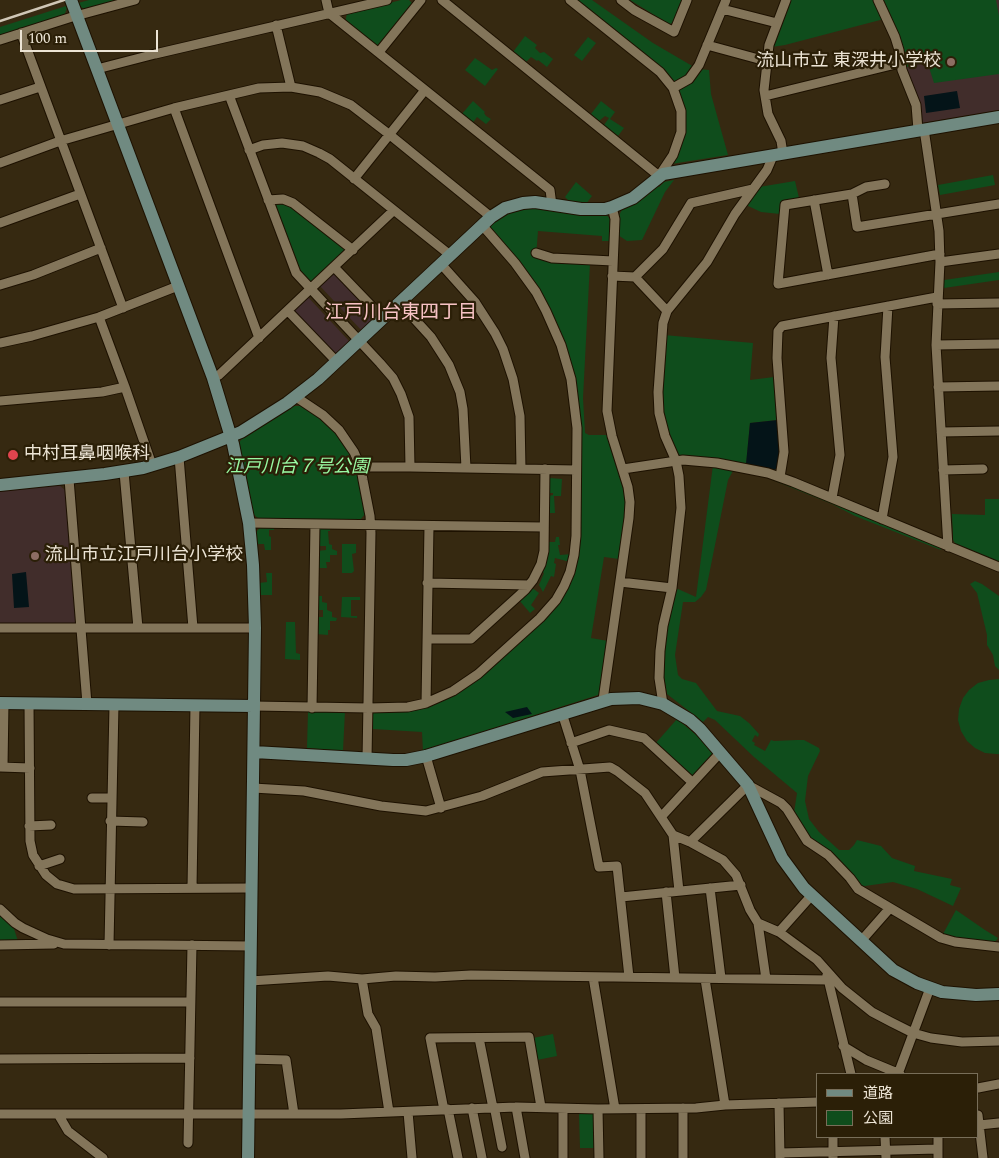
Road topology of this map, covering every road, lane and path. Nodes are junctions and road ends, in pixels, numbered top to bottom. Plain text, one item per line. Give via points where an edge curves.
1 (71, 0) edge
2 (135, 0) edge
3 (326, 0) edge
4 (387, 0) edge
5 (421, 0) edge
6 (442, 0) edge
7 (570, 0) edge
8 (621, 0) edge
9 (687, 0) edge
10 (726, 0) edge
11 (878, 0) edge
12 (784, 2) edge
13 (722, 9) junction
14 (329, 12) junction
15 (77, 15) junction
16 (777, 23) junction
17 (276, 25) junction
18 (21, 33) junction
19 (0, 40) edge
20 (707, 45) junction
21 (379, 52) junction
22 (766, 61) junction
23 (900, 64) junction
24 (97, 69) junction
25 (40, 87) junction
26 (291, 87) junction
27 (673, 88) junction
28 (426, 90) junction
29 (229, 95) junction
30 (765, 96) junction
31 (0, 100) edge
32 (174, 108) junction
33 (999, 117) edge
34 (117, 123) junction
35 (921, 130) junction
36 (390, 135) junction
37 (60, 141) junction
38 (249, 150) junction
39 (778, 155) junction
40 (0, 163) edge
41 (659, 176) junction
42 (354, 179) junction
43 (885, 184) dead end
44 (753, 189) junction
45 (80, 194) junction
46 (852, 194) junction
47 (268, 200) junction
48 (814, 200) junction
49 (999, 204) edge
50 (552, 205) junction
51 (612, 207) junction
52 (393, 211) junction
53 (937, 214) junction
54 (486, 221) junction
55 (0, 223) edge
56 (101, 248) junction
57 (353, 250) junction
58 (536, 254) dead end
59 (999, 254) edge
60 (940, 258) junction
61 (445, 260) junction
62 (613, 261) junction
63 (334, 267) junction
64 (828, 275) junction
65 (612, 276) junction
66 (636, 277) junction
67 (0, 285) edge
68 (178, 286) junction
69 (311, 289) junction
70 (937, 301) junction
71 (400, 303) junction
72 (999, 303) edge
73 (888, 306) junction
74 (123, 308) junction
75 (288, 311) junction
76 (667, 311) junction
77 (834, 316) junction
78 (99, 317) junction
79 (383, 318) junction
80 (259, 338) junction
81 (360, 340) junction
82 (0, 343) edge
83 (999, 344) edge
84 (936, 345) junction
85 (337, 362) junction
86 (213, 378) junction
87 (999, 386) edge
88 (126, 387) junction
89 (938, 387) junction
90 (296, 397) junction
91 (0, 401) edge
92 (999, 431) edge
93 (941, 432) junction
94 (231, 436) junction
95 (179, 458) junction
96 (676, 461) junction
97 (152, 465) junction
98 (410, 467) junction
99 (361, 468) junction
100 (466, 468) junction
101 (521, 469) junction
102 (545, 469) junction
103 (623, 469) junction
104 (983, 469) dead end
105 (576, 470) junction
106 (944, 470) junction
107 (124, 472) junction
108 (780, 477) junction
109 (69, 479) junction
110 (0, 485) edge
111 (832, 498) junction
112 (882, 519) junction
113 (249, 523) junction
114 (315, 524) junction
115 (371, 525) junction
116 (429, 526) junction
117 (543, 527) junction
118 (948, 547) junction
119 (999, 567) edge
120 (620, 582) junction
121 (428, 583) junction
122 (529, 585) junction
123 (672, 588) junction
124 (0, 628) edge
125 (81, 628) junction
126 (138, 628) junction
127 (193, 628) junction
128 (255, 628) junction
129 (427, 639) junction
130 (604, 700) junction
131 (2, 703) edge
132 (29, 703) junction
133 (426, 703) junction
134 (87, 704) junction
135 (114, 704) junction
136 (663, 704) junction
137 (195, 705) junction
138 (254, 706) junction
139 (312, 708) junction
140 (369, 708) junction
141 (562, 713) junction
142 (571, 743) junction
143 (254, 752) junction
144 (720, 753) junction
145 (426, 756) junction
146 (367, 759) junction
147 (1, 767) edge
148 (30, 768) junction
149 (580, 770) junction
150 (692, 782) junction
151 (748, 785) junction
152 (253, 788) junction
153 (92, 798) dead end
154 (111, 798) junction
155 (442, 808) junction
156 (661, 817) junction
157 (110, 821) junction
158 (143, 822) dead end
159 (52, 825) dead end
160 (29, 826) junction
161 (673, 835) junction
162 (690, 842) junction
163 (60, 859) dead end
164 (39, 866) junction
165 (741, 885) junction
166 (109, 888) junction
167 (192, 888) junction
168 (252, 888) junction
169 (710, 888) junction
170 (679, 891) junction
171 (666, 892) junction
172 (811, 896) junction
173 (621, 897) junction
174 (890, 908) junction
175 (0, 909) edge
176 (758, 923) junction
177 (779, 932) junction
178 (861, 941) junction
179 (64, 944) junction
180 (0, 945) edge
181 (109, 945) junction
182 (192, 945) junction
183 (251, 946) junction
184 (998, 946) edge
185 (825, 970) junction
186 (593, 977) junction
187 (629, 977) junction
188 (675, 978) junction
189 (721, 978) junction
190 (362, 979) junction
191 (705, 979) junction
192 (766, 979) junction
193 (828, 980) junction
194 (250, 981) junction
195 (930, 988) junction
196 (999, 994) edge
197 (0, 1002) edge
198 (190, 1002) junction
199 (913, 1033) junction
200 (479, 1038) junction
201 (999, 1041) edge
202 (843, 1046) junction
203 (190, 1058) junction
204 (0, 1059) edge
205 (249, 1059) junction
206 (850, 1073) edge
207 (897, 1073) edge
208 (899, 1073) edge
209 (999, 1084) edge
210 (979, 1088) edge
211 (779, 1102) junction
212 (816, 1102) edge
213 (725, 1105) junction
214 (516, 1107) junction
215 (541, 1107) junction
216 (472, 1108) junction
217 (492, 1108) junction
218 (640, 1108) junction
219 (683, 1108) junction
220 (446, 1109) junction
221 (615, 1109) junction
222 (563, 1110) junction
223 (598, 1110) junction
224 (389, 1112) junction
225 (408, 1112) junction
226 (0, 1114) edge
227 (58, 1114) junction
228 (189, 1114) junction
229 (294, 1114) junction
230 (249, 1115) junction
231 (999, 1123) edge
232 (979, 1125) edge
233 (833, 1138) edge
234 (885, 1138) edge
235 (938, 1138) edge
236 (188, 1143) dead end
237 (502, 1147) dead end
238 (886, 1154) edge
239 (938, 1154) edge
240 (833, 1155) edge
241 (780, 1156) edge
242 (103, 1158) edge
243 (248, 1158) edge
244 (412, 1158) edge
245 (458, 1158) edge
246 (482, 1158) edge
247 (525, 1158) edge
248 (563, 1158) edge
249 (599, 1158) edge
250 (641, 1158) edge
251 (684, 1158) edge
252 (983, 1158) edge

1 - 15 street
2 - 15 street
3 - 14 street
4 - 14 street
5 - 21 street
6 - 41 street
7 - 27 street via 660,72
8 - 9 street via 674,32
10 - 13 street
11 - 23 street via 895,37
12 - 16 street
13 - 16 street
13 - 20 street
14 - 17 street
14 - 21 street
15 - 18 street
15 - 24 street
16 - 22 street via 768,45
17 - 24 street
17 - 26 street
18 - 19 street
18 - 25 street
20 - 22 street
20 - 27 street via 693,74
21 - 28 street
22 - 30 street
23 - 30 street
23 - 35 street via 916,106
24 - 34 street
25 - 31 street
25 - 37 street
26 - 29 street via 267,87
26 - 36 street via 333,97
27 - 41 street via 681,111 681,132 673,154
28 - 36 street
28 - 50 street via 550,190
29 - 32 street
29 - 38 street
30 - 39 street via 768,114 781,141
32 - 34 street
32 - 80 street
33 - 35 street
34 - 37 street
34 - 68 street
35 - 39 street
35 - 53 street
36 - 42 street
36 - 54 street
37 - 40 street
37 - 45 street
38 - 42 street via 275,144 311,148
38 - 47 street
39 - 41 street
39 - 44 street
41 - 51 street via 640,194
42 - 52 street
43 - 46 street via 866,187
44 - 66 street via 692,203 663,249
44 - 76 street via 700,272
45 - 55 street
45 - 56 street
46 - 48 street
46 - 53 street via 857,227
47 - 57 street via 283,199 294,203
47 - 69 street via 296,273
48 - 64 street
48 - 64 street via 784,205 778,284
49 - 53 street
50 - 51 street via 590,210
50 - 54 street via 522,203 505,208
51 - 62 street via 615,219
52 - 57 street
52 - 61 street
53 - 60 street
54 - 61 street
54 - 105 street via 536,292 561,345 575,405
56 - 67 street
56 - 74 street
57 - 63 street
58 - 62 street via 552,258
59 - 60 street
60 - 64 street
60 - 70 street
61 - 71 street
61 - 101 street via 503,350 513,378 520,416
62 - 65 street
63 - 69 street
63 - 79 street
65 - 66 street
65 - 103 street via 606,402 612,436
66 - 76 street
68 - 74 street
68 - 86 street
69 - 75 street
69 - 81 street
70 - 72 street
70 - 73 street
70 - 84 street
71 - 79 street
71 - 100 street via 431,337 452,372 464,414
73 - 77 street
73 - 112 street via 884,357 893,457
74 - 78 street
75 - 80 street
75 - 85 street
76 - 96 street via 662,330 658,401 662,425
77 - 108 street via 784,325 778,331 784,452
77 - 111 street via 832,358 840,456
78 - 82 street
78 - 88 street
79 - 81 street
80 - 86 street
81 - 85 street
81 - 98 street via 387,370 404,401 410,426
83 - 84 street
84 - 89 street
85 - 90 street
86 - 94 street
87 - 89 street
88 - 91 street
88 - 97 street
89 - 93 street
90 - 94 street
90 - 99 street via 339,430
92 - 93 street
93 - 106 street
94 - 95 street
94 - 113 street
95 - 97 street
95 - 127 street
96 - 103 street
96 - 108 street via 718,463
96 - 123 street via 682,508
97 - 107 street
98 - 99 street
98 - 100 street
99 - 115 street
100 - 101 street
101 - 102 street
102 - 105 street
102 - 117 street
103 - 120 street via 629,510
104 - 106 street
105 - 133 street via 574,555 570,572 556,600 478,674 453,691
106 - 118 street
107 - 109 street
107 - 126 street
108 - 111 street
109 - 110 street
109 - 125 street
111 - 112 street
112 - 118 street
113 - 114 street
113 - 128 street
114 - 115 street
114 - 139 street
115 - 116 street
115 - 140 street
116 - 117 street
116 - 121 street
117 - 122 street via 544,551
118 - 119 street
120 - 123 street
120 - 130 street
121 - 122 street
121 - 129 street
122 - 129 street via 471,639
123 - 136 street via 660,651 659,678
124 - 125 street
125 - 126 street
125 - 134 street
126 - 127 street
127 - 128 street
128 - 138 street
129 - 133 street
130 - 136 street via 629,697
130 - 141 street
131 - 132 street
131 - 147 street
132 - 134 street
132 - 148 street
133 - 140 street
134 - 135 street
135 - 137 street
135 - 154 street
136 - 144 street via 690,720
137 - 138 street
137 - 167 street
138 - 139 street
138 - 143 street
139 - 140 street
140 - 146 street
141 - 142 street
141 - 145 street
142 - 149 street
142 - 150 street via 610,730 644,738
143 - 146 street
143 - 152 street
144 - 150 street
144 - 151 street
145 - 146 street
145 - 155 street
147 - 148 street
148 - 160 street
149 - 155 street via 542,772
149 - 156 street via 610,767 617,771 645,793
149 - 173 street via 599,867 617,866
150 - 156 street
151 - 162 street
151 - 172 street via 782,858
151 - 174 street via 781,803 807,841 828,856 858,889
152 - 155 street via 304,791 426,811
152 - 168 street
153 - 154 street
154 - 157 street
156 - 161 street
157 - 158 street
157 - 166 street
159 - 160 street
160 - 164 street via 33,855
161 - 162 street
161 - 170 street
162 - 165 street via 723,860
163 - 164 street
164 - 166 street via 57,884 74,889
165 - 169 street
165 - 176 street
166 - 167 street
166 - 181 street
167 - 168 street
168 - 183 street
169 - 170 street
169 - 189 street
170 - 171 street
171 - 173 street
171 - 188 street
172 - 177 street
172 - 178 street
173 - 187 street
174 - 178 street
174 - 184 street via 941,938
175 - 179 street via 23,928
176 - 177 street
176 - 192 street
177 - 185 street via 817,960
178 - 195 street via 892,970
179 - 180 street
179 - 181 street
181 - 182 street
182 - 183 street
182 - 198 street
183 - 194 street
185 - 193 street
185 - 199 street via 872,1012
186 - 187 street
186 - 190 street via 472,975
186 - 221 street
187 - 188 street
188 - 191 street
189 - 191 street
189 - 192 street
190 - 194 street via 328,976
190 - 224 street via 368,1014 376,1028
191 - 213 street
192 - 193 street
193 - 202 street
194 - 205 street
195 - 196 street via 960,994
195 - 199 street
197 - 198 street
198 - 203 street
199 - 201 street via 954,1041
199 - 208 street
200 - 215 street via 529,1037
200 - 217 street
200 - 220 street via 430,1038
202 - 206 street
202 - 207 street
203 - 204 street
203 - 228 street
205 - 229 street via 286,1060
205 - 230 street
209 - 210 street
211 - 212 street
211 - 213 street
211 - 241 street
213 - 219 street
214 - 215 street
214 - 217 street
214 - 247 street
215 - 222 street
216 - 217 street
216 - 220 street
216 - 246 street
217 - 237 street
218 - 219 street
218 - 221 street
218 - 250 street
219 - 251 street
220 - 225 street
220 - 245 street
221 - 223 street
222 - 223 street
222 - 248 street
223 - 249 street
224 - 225 street
224 - 229 street
225 - 244 street
226 - 227 street
227 - 228 street
227 - 242 street via 68,1131
228 - 230 street
228 - 236 street
229 - 230 street
230 - 243 street
231 - 232 street
232 - 252 street
233 - 240 street
234 - 238 street
235 - 239 street
238 - 239 street
238 - 240 street
240 - 241 street

